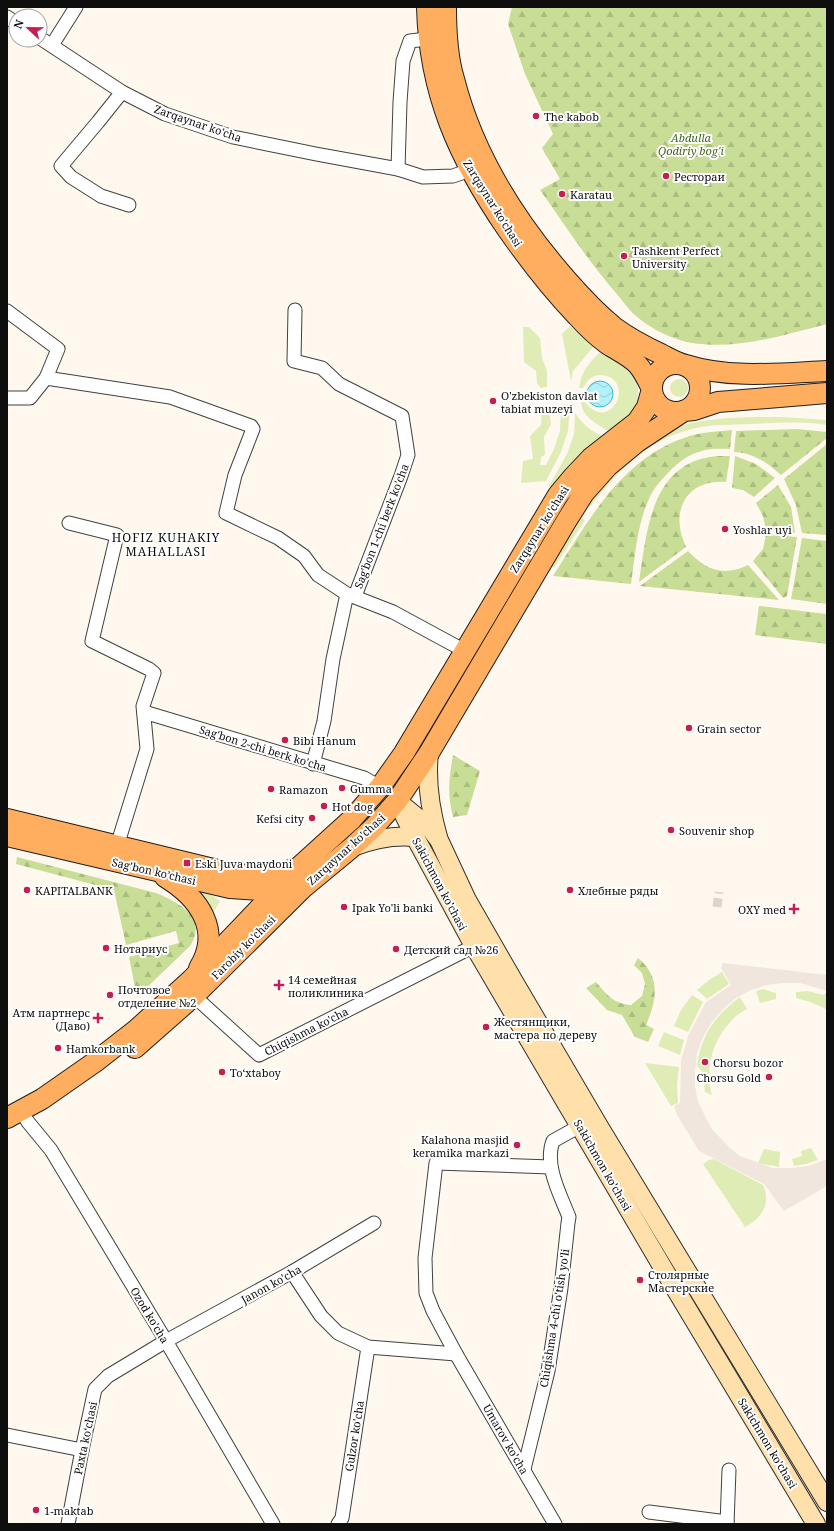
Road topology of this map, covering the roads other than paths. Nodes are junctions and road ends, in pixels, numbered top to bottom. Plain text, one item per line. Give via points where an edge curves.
1 (76, 7) edge
2 (428, 7) edge
3 (446, 7) edge
4 (438, 38) junction
5 (48, 43) edge
6 (52, 45) junction
7 (122, 92) junction
8 (398, 169) junction
9 (470, 170) junction
10 (129, 205) dead end
11 (295, 310) dead end
12 (7, 311) edge
13 (685, 365) junction
14 (827, 371) edge
15 (46, 378) junction
16 (652, 389) junction
17 (827, 393) edge
18 (7, 398) edge
19 (684, 411) junction
20 (69, 523) dead end
21 (351, 595) junction
22 (466, 651) junction
23 (144, 712) junction
24 (429, 753) junction
25 (313, 764) junction
26 (393, 770) junction
27 (380, 787) junction
28 (397, 801) junction
29 (7, 820) edge
30 (7, 836) edge
31 (415, 837) junction
32 (438, 840) junction
33 (117, 846) junction
34 (350, 849) junction
35 (298, 868) junction
36 (155, 871) junction
37 (304, 887) junction
38 (277, 890) junction
39 (466, 950) junction
40 (197, 995) junction
41 (19, 1117) edge
42 (580, 1126) junction
43 (7, 1132) edge
44 (551, 1167) junction
45 (374, 1223) dead end
46 (292, 1272) junction
47 (166, 1341) junction
48 (368, 1347) junction
49 (456, 1354) junction
50 (7, 1435) edge
51 (82, 1450) junction
52 (524, 1469) junction
53 (729, 1470) dead end
54 (827, 1502) edge
55 (649, 1512) dead end
56 (727, 1523) edge
57 (68, 1524) edge
58 (273, 1524) edge
59 (338, 1524) edge
60 (555, 1524) edge
61 (816, 1524) edge

1 - 6 street
2 - 4 main road, Zarqaynar ko'chasi
3 - 4 main road, Zarqaynar ko'chasi
4 - 8 street via 410,41 403,61
4 - 9 main road, Zarqaynar ko'chasi via 434,69 443,107
4 - 13 main road, Zarqaynar ko'chasi via 474,139 498,185 535,240 573,286 613,326 636,341
5 - 6 street, Zarqaynar ko'cha
6 - 7 street, Zarqaynar ko'cha
7 - 8 street, Zarqaynar ko'cha via 165,114 233,137
7 - 10 street via 61,166 71,178 101,196
8 - 9 street, Zarqaynar ko'cha via 423,177 452,176
9 - 16 main road, Zarqaynar ko'chasi via 494,210 539,272 592,331 637,364
11 - 21 street, Sag'bon 1-chi berk ko'cha via 294,361 322,368 339,384 402,416 408,455
12 - 15 street via 58,349
13 - 14 main road, Zarqaynar ko'chasi via 739,373
13 - 16 main road via 673,364 662,369 654,377
13 - 19 main road via 698,376 700,388 697,400 692,407
15 - 18 street via 30,398
15 - 21 street via 170,398 251,426 253,429 234,475 226,513 278,538 304,556 318,575
16 - 19 main road via 655,400 662,408 673,412
16 - 22 main road, Zarqaynar ko'chasi via 645,411 637,422 591,458 558,495
17 - 19 main road, Zarqaynar ko'chasi via 718,402
19 - 24 main road, Zarqaynar ko'chasi via 622,454 584,493
20 - 23 street via 117,535 92,641 153,671 144,700
21 - 22 street via 393,612
21 - 25 street, Sag'bon 1-chi berk ko'cha via 333,659 324,721
22 - 26 main road, Zarqaynar ko'chasi
23 - 25 street, Sag'bon 2-chi berk ko'cha
23 - 33 street via 147,749
24 - 28 main road, Zarqaynar ko'chasi
24 - 32 main road via 427,769 430,802
25 - 27 street, Sag'bon 2-chi berk ko'cha via 364,778
26 - 27 main road, Zarqaynar ko'chasi
26 - 28 main road, Sakichmon ko'chasi
27 - 28 main road, Sakichmon ko'chasi
27 - 35 main road, Zarqaynar ko'chasi via 347,824
28 - 31 main road, Sakichmon ko'chasi
28 - 32 main road, Sakichmon ko'chasi via 429,827
28 - 34 main road, Zarqaynar ko'chasi
29 - 33 main road, Sag’bon ko’chasi
30 - 36 main road, Sag’bon ko’chasi
31 - 34 main road via 393,836
31 - 39 main road, Sakichmon ko'chasi
32 - 54 main road, Sakichmon ko'chasi via 467,900 513,980
33 - 35 main road, Sag’bon ko’chasi via 234,874 266,875
34 - 37 main road, Zarqaynar ko'chasi
35 - 37 main road
35 - 38 main road, Farobiy ko'chasi
36 - 38 main road, Sag’bon ko’chasi via 230,888
36 - 40 main road via 190,896 203,913 209,937 207,950 200,965
37 - 38 main road, Sag’bon ko’chasi
37 - 40 main road, Farobiy ko'chasi
38 - 40 main road, Farobiy ko'chasi
39 - 40 street, Chiqishma ko'cha via 259,1055
39 - 42 main road, Sakichmon ko'chasi
40 - 41 main road, Farobiy ko'chasi via 136,1030
41 - 43 main road, Farobiy ko'chasi
41 - 47 street, Ozod ko'cha via 52,1150
42 - 44 street, Chiqishma 4-chi o'tish yo'li via 553,1142
42 - 61 main road, Sakichmon ko'chasi
44 - 49 street via 436,1163 425,1258 426,1293
44 - 52 street, Chiqishma 4-chi o'tish yo'li via 569,1217 548,1371
45 - 46 street, Janon ko'cha
46 - 47 street, Janon ko'cha
46 - 48 street via 321,1316 338,1333
47 - 51 street, Paxta ko‘chasi via 108,1376 95,1390
47 - 58 street, Ozod ko'cha
48 - 49 street
48 - 59 street, Gulzor ko'cha via 342,1518
49 - 52 street, Umarov ko'cha
50 - 51 street
51 - 57 street, Paxta ko‘chasi
52 - 60 street, Umarov ko'cha
53 - 56 street
55 - 56 street

